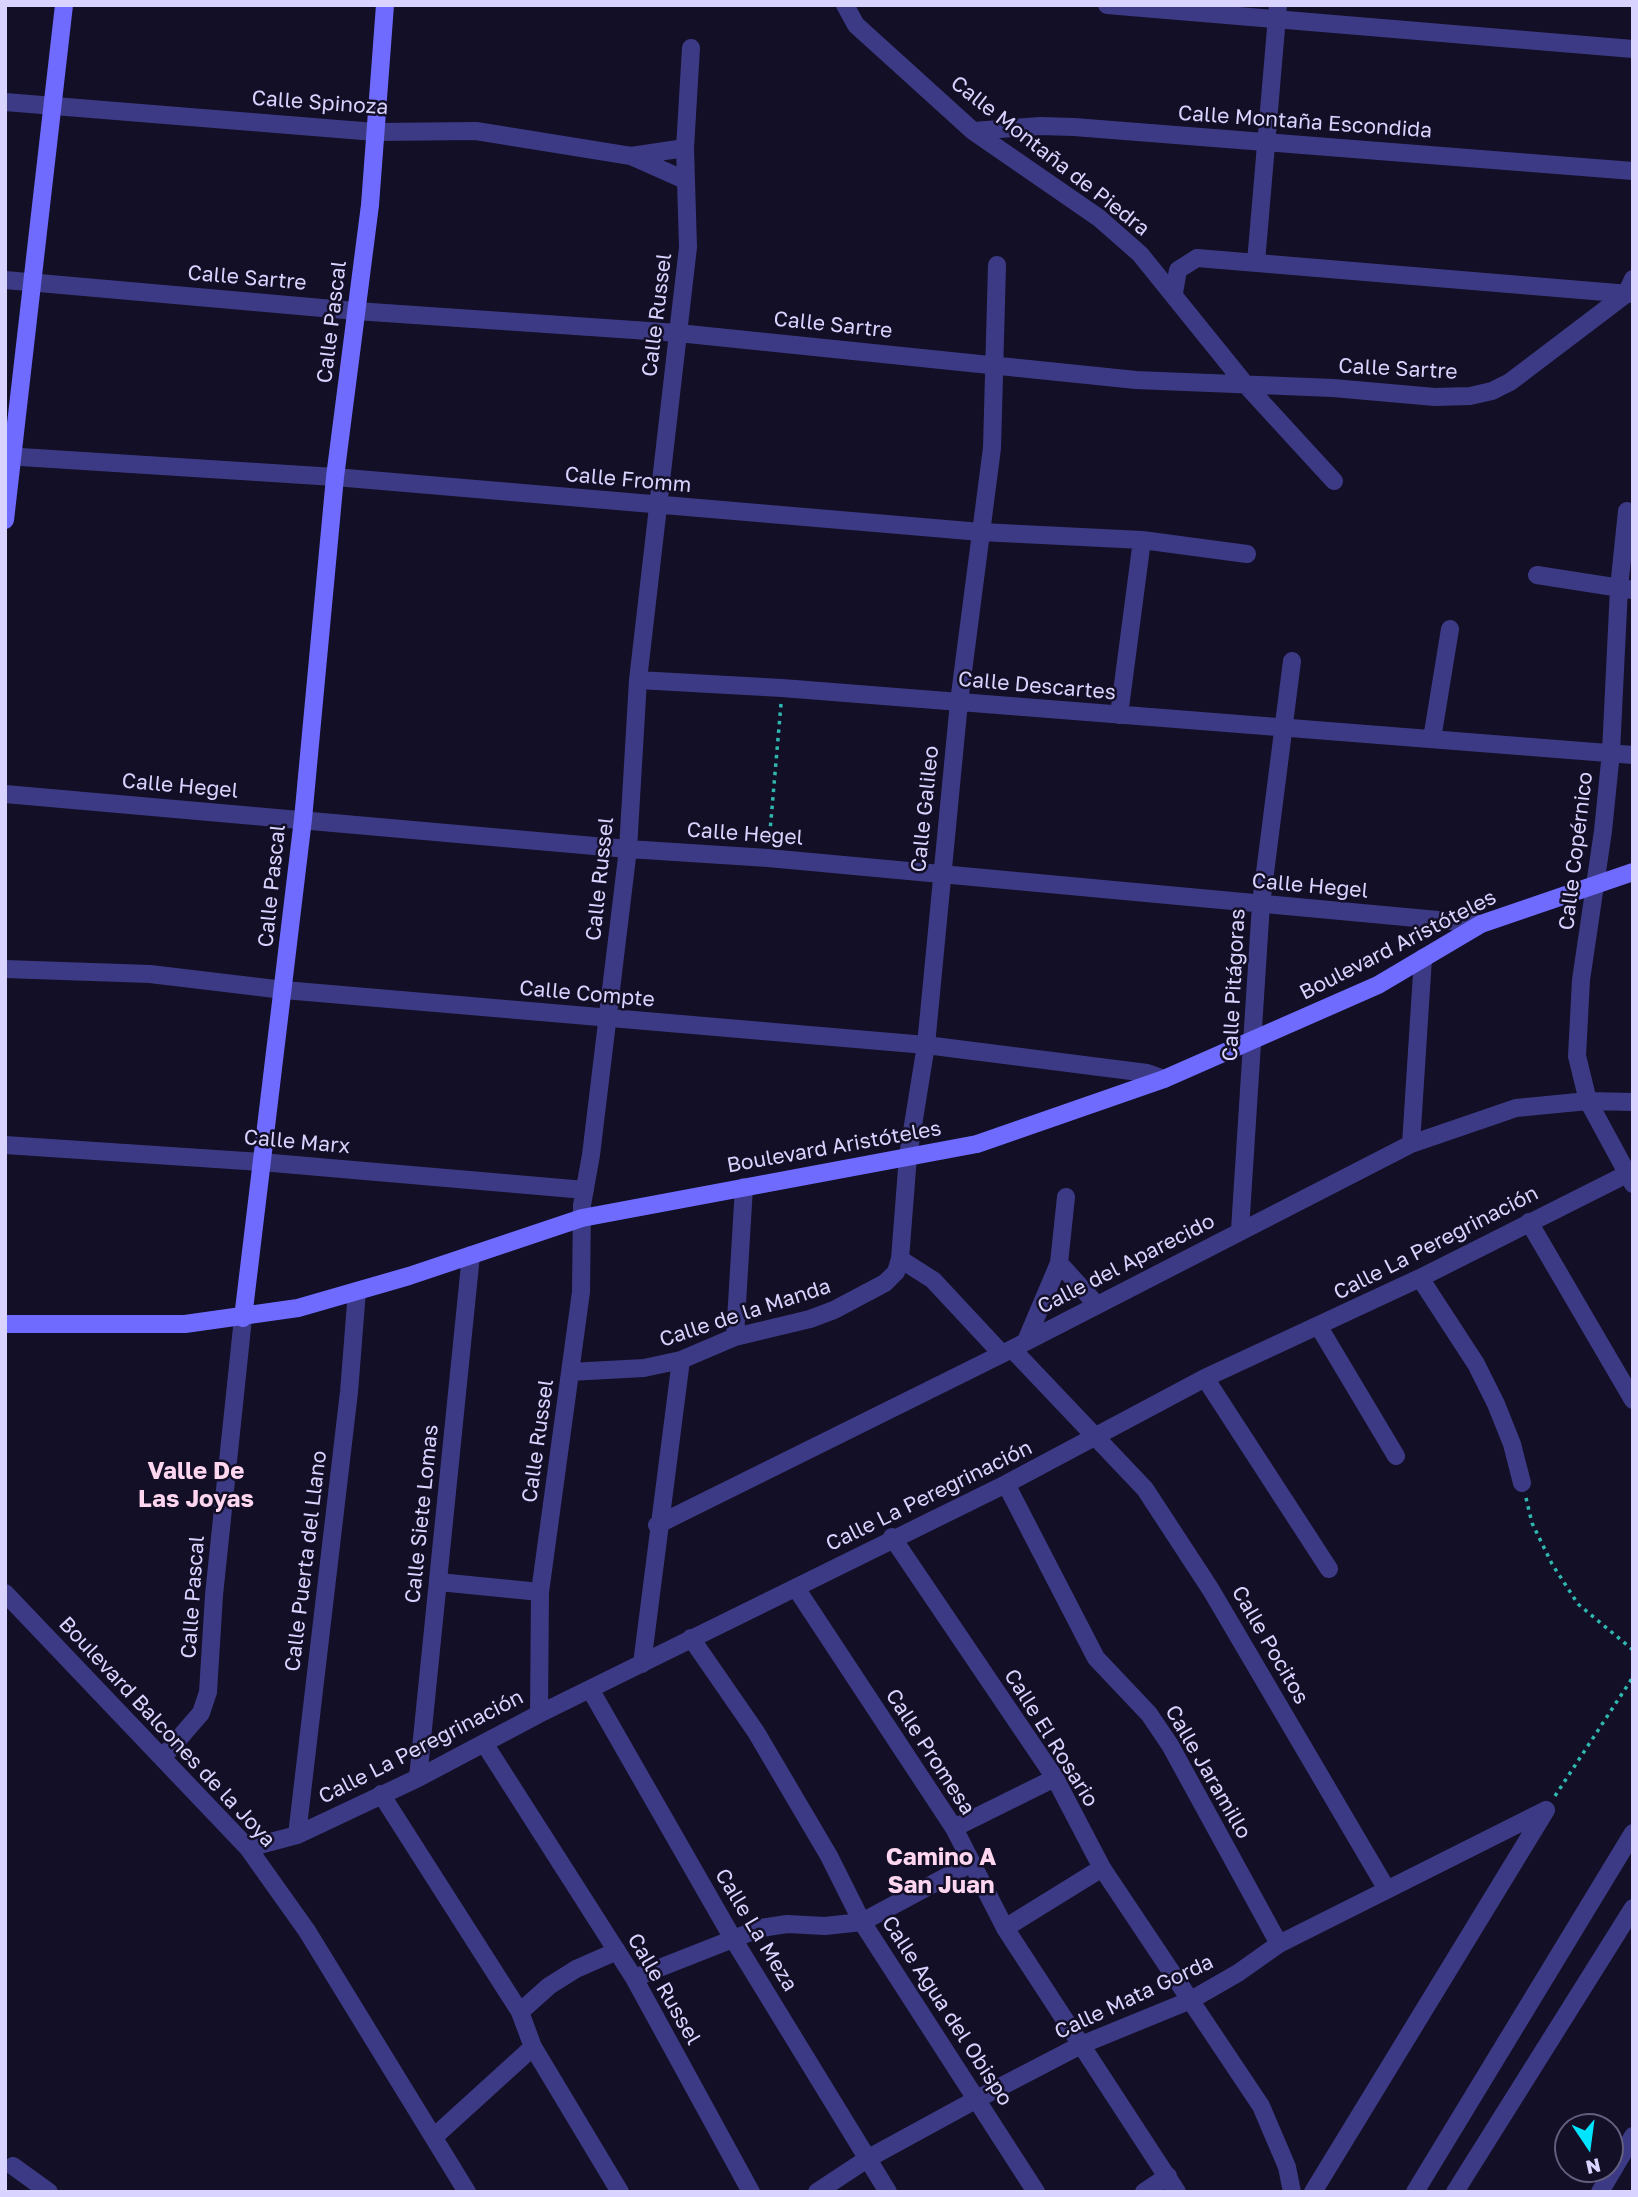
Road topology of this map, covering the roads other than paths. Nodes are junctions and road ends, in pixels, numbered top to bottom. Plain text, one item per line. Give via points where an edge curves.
1 (64, 5) edge
2 (385, 5) edge
3 (845, 5) edge
4 (1107, 5) edge
5 (1277, 13) edge
6 (691, 48) dead end
7 (1633, 50) edge
8 (5, 102) edge
9 (51, 105) junction
10 (973, 131) junction
11 (375, 132) junction
12 (1265, 142) junction
13 (685, 148) junction
14 (631, 156) junction
15 (1633, 171) edge
16 (685, 180) junction
17 (1256, 262) junction
18 (997, 265) dead end
19 (5, 280) edge
20 (31, 282) junction
21 (1630, 289) edge
22 (1174, 293) junction
23 (356, 311) junction
24 (678, 333) junction
25 (994, 364) junction
26 (1245, 384) junction
27 (8, 456) edge
28 (335, 477) junction
29 (1334, 481) dead end
30 (656, 506) junction
31 (1627, 512) dead end
32 (5, 520) edge
33 (981, 532) junction
34 (1142, 540) junction
35 (1247, 554) dead end
36 (1537, 575) dead end
37 (1626, 589) edge
38 (1450, 629) dead end
39 (1292, 661) dead end
40 (638, 680) junction
41 (959, 702) junction
42 (1119, 715) junction
43 (1282, 728) junction
44 (1432, 739) junction
45 (1611, 752) junction
46 (1633, 755) edge
47 (5, 794) edge
48 (303, 819) junction
49 (628, 849) junction
50 (1633, 872) edge
51 (941, 876) junction
52 (1596, 883) junction
53 (1261, 904) junction
54 (1481, 924) junction
55 (1423, 958) junction
56 (5, 969) edge
57 (284, 989) junction
58 (608, 1019) junction
59 (1254, 1040) junction
60 (926, 1045) junction
61 (1164, 1079) junction
62 (1588, 1101) junction
63 (1633, 1102) edge
64 (1410, 1144) junction
65 (5, 1145) edge
66 (908, 1157) junction
67 (261, 1162) junction
68 (1630, 1179) edge
69 (744, 1187) junction
70 (585, 1191) junction
71 (1066, 1197) dead end
72 (582, 1218) junction
73 (1529, 1222) junction
74 (1240, 1230) junction
75 (471, 1255) junction
76 (900, 1259) junction
77 (1059, 1263) junction
78 (1420, 1278) junction
79 (357, 1292) junction
80 (1097, 1305) junction
81 (243, 1318) junction
82 (5, 1324) edge
83 (1319, 1327) junction
84 (735, 1337) junction
85 (1013, 1348) junction
86 (681, 1360) junction
87 (570, 1372) junction
88 (1205, 1378) junction
89 (1633, 1400) edge
90 (1096, 1438) junction
91 (1396, 1456) dead end
92 (1522, 1483) road end
93 (1006, 1484) junction
94 (657, 1525) junction
95 (892, 1537) junction
96 (1329, 1569) dead end
97 (439, 1582) junction
98 (796, 1588) junction
99 (540, 1592) junction
100 (5, 1593) edge
101 (691, 1638) junction
102 (642, 1664) junction
103 (590, 1689) junction
104 (539, 1714) junction
105 (484, 1743) junction
106 (163, 1757) junction
107 (418, 1778) junction
108 (1055, 1778) junction
109 (381, 1794) junction
110 (954, 1828) junction
111 (1633, 1833) edge
112 (297, 1835) junction
113 (248, 1848) junction
114 (970, 1864) junction
115 (1102, 1868) junction
116 (1386, 1888) junction
117 (1633, 1908) edge
118 (862, 1922) junction
119 (1005, 1928) junction
120 (732, 1937) junction
121 (1279, 1944) junction
122 (617, 1951) junction
123 (634, 1978) junction
124 (1191, 2000) junction
125 (520, 2012) junction
126 (1081, 2045) junction
127 (533, 2047) junction
128 (977, 2099) junction
129 (1633, 2136) edge
130 (434, 2137) junction
131 (867, 2159) junction
132 (13, 2166) dead end
133 (1172, 2184) edge
134 (1313, 2191) edge
135 (49, 2192) edge
136 (467, 2192) edge
137 (621, 2192) edge
138 (751, 2192) edge
139 (817, 2192) edge
140 (888, 2192) edge
141 (1036, 2192) edge
142 (1143, 2192) edge
143 (1292, 2192) edge
144 (1415, 2192) edge
145 (1455, 2192) edge
146 (1600, 2192) edge

1 - 9 street
2 - 11 street, Calle Pascal
3 - 10 street, Calle Montaña de Piedra via 856,26
4 - 5 street
5 - 7 street
5 - 12 street
6 - 13 street, Calle Russel
8 - 9 street, Calle Spinoza
9 - 11 street, Calle Spinoza
9 - 20 street
10 - 12 street, Calle Montaña Escondida via 1040,126
10 - 22 street, Calle Montaña de Piedra via 1099,218 1140,254
11 - 14 street, Calle Spinoza via 475,131
11 - 23 street, Calle Pascal
12 - 15 street, Calle Montaña Escondida
12 - 17 street
13 - 14 street, Calle Spinoza
13 - 16 street, Calle Russel
14 - 16 street, Calle Spinoza
16 - 24 street, Calle Russel via 688,247
17 - 21 street
17 - 22 street via 1197,258 1178,270
18 - 25 street, Calle Galileo
19 - 20 street, Calle Sartre
20 - 23 street, Calle Sartre
20 - 27 street
21 - 26 street, Calle Sartre via 1492,391 1435,397
22 - 26 street, Calle Montaña de Piedra
23 - 24 street, Calle Sartre
23 - 28 street, Calle Pascal
24 - 25 street, Calle Sartre
24 - 30 street, Calle Russel
25 - 26 street, Calle Sartre via 1136,380
25 - 33 street, Calle Galileo via 992,448
26 - 29 street, Calle Montaña de Piedra
27 - 28 street, Calle Fromm
27 - 32 street
28 - 30 street, Calle Fromm
28 - 48 street, Calle Pascal
30 - 33 street, Calle Fromm
30 - 40 street, Calle Russel
31 - 37 street, Calle Copérnico
33 - 34 street, Calle Fromm
33 - 41 street, Calle Galileo
34 - 35 street, Calle Fromm
34 - 42 street
36 - 37 street
37 - 45 street, Calle Copérnico
38 - 44 street
39 - 43 street, Calle Pitágoras
40 - 41 street, Calle Descartes
40 - 49 street, Calle Russel
41 - 42 street, Calle Descartes
41 - 51 street, Calle Galileo
42 - 43 street, Calle Descartes
43 - 44 street, Calle Descartes
43 - 53 street, Calle Pitágoras
44 - 45 street, Calle Descartes
45 - 46 street, Calle Descartes
45 - 52 street, Calle Copérnico
47 - 48 street, Calle Hegel
48 - 49 street, Calle Hegel
48 - 57 street, Calle Pascal
49 - 51 street, Calle Hegel
49 - 58 street, Calle Russel
50 - 52 street, Boulevard Aristóteles
51 - 53 street, Calle Hegel
51 - 60 street, Calle Galileo
52 - 54 street, Boulevard Aristóteles
52 - 62 street, Calle Copérnico via 1578,1016 1577,1056
53 - 54 street, Calle Hegel
53 - 59 street, Calle Pitágoras
54 - 55 street, Boulevard Aristóteles
55 - 59 street, Boulevard Aristóteles via 1378,985
55 - 64 street
56 - 57 street, Calle Compte via 150,974
57 - 58 street, Calle Compte
57 - 67 street, Calle Pascal
58 - 60 street, Calle Compte
58 - 70 street, Calle Russel
59 - 61 street, Boulevard Aristóteles
59 - 74 street, Calle Pitágoras
60 - 61 street, Calle Compte via 1147,1073
60 - 66 street, Calle Galileo
61 - 66 street, Boulevard Aristóteles via 977,1144
62 - 63 street, Calle del Aparecido
62 - 64 street, Calle del Aparecido via 1516,1108
62 - 68 street, Calle Copérnico
64 - 74 street, Calle del Aparecido
65 - 67 street, Calle Marx
66 - 69 street, Boulevard Aristóteles
66 - 76 street, Calle Galileo
67 - 70 street, Calle Marx
67 - 81 street, Calle Pascal
68 - 73 street, Calle La Peregrinación
69 - 72 street, Boulevard Aristóteles
69 - 84 street
70 - 72 street, Calle Russel
71 - 77 street
72 - 75 street, Boulevard Aristóteles
72 - 87 street, Calle Russel via 581,1292
73 - 78 street, Calle La Peregrinación
73 - 89 street
74 - 80 street, Calle del Aparecido
75 - 79 street, Boulevard Aristóteles
75 - 97 street, Calle Siete Lomas
76 - 84 street, Calle de la Manda via 885,1283 834,1310
76 - 85 street via 933,1280
77 - 80 street
77 - 85 street
78 - 83 street, Calle La Peregrinación
78 - 92 street via 1476,1364 1496,1404
79 - 81 street, Boulevard Aristóteles
79 - 112 street, Calle Puerta del Llano
80 - 85 street, Calle del Aparecido
81 - 82 street, Boulevard Aristóteles via 185,1324
81 - 106 street, Calle Pascal via 208,1692 201,1713
83 - 88 street, Calle La Peregrinación
83 - 91 street
84 - 86 street, Calle de la Manda
85 - 90 street
85 - 94 street, Calle del Aparecido
86 - 87 street, Calle de la Manda via 644,1368
86 - 94 street
87 - 99 street, Calle Russel
88 - 90 street, Calle La Peregrinación
88 - 96 street
90 - 93 street, Calle La Peregrinación
90 - 116 street, Calle Pocitos via 1145,1489 1187,1551
93 - 95 street, Calle La Peregrinación
93 - 121 street, Calle Jaramillo via 1096,1658 1163,1735
94 - 102 street
95 - 98 street, Calle La Peregrinación
95 - 108 street, Calle El Rosario
97 - 99 street
97 - 107 street, Calle Siete Lomas
98 - 101 street, Calle La Peregrinación
98 - 110 street, Calle Promesa
99 - 104 street, Calle Russel
100 - 106 street, Boulevard Balcones de la Joya
101 - 102 street, Calle La Peregrinación
101 - 118 street, Calle Agua del Obispo via 756,1732 830,1856
102 - 103 street, Calle La Peregrinación
103 - 104 street, Calle La Peregrinación
103 - 120 street, Calle La Meza
104 - 105 street, Calle La Peregrinación
105 - 107 street, Calle La Peregrinación
105 - 122 street, Calle Russel
106 - 113 street, Boulevard Balcones de la Joya
107 - 109 street, Calle La Peregrinación
108 - 110 street
108 - 115 street, Calle El Rosario
109 - 112 street, Calle La Peregrinación
109 - 125 street
110 - 114 street, Calle Promesa
111 - 144 street
112 - 113 street, Calle La Peregrinación
113 - 130 street, Boulevard Balcones de la Joya via 307,1931
114 - 118 street
114 - 119 street, Calle Promesa
115 - 119 street
115 - 124 street, Calle El Rosario
116 - 121 street, Calle Mata Gorda
116 - 134 street, Calle Mata Gorda via 1546,1810
117 - 145 street
118 - 120 street via 787,1924
118 - 128 street, Calle Agua del Obispo
119 - 126 street, Calle Promesa
120 - 123 street
120 - 131 street, Calle La Meza
121 - 124 street, Calle Mata Gorda
122 - 123 street, Calle Russel
122 - 125 street via 576,1969
123 - 138 street, Calle Russel
124 - 126 street, Calle Mata Gorda
124 - 143 street, Calle El Rosario via 1261,2106 1287,2167
125 - 127 street
126 - 128 street, Calle Mata Gorda
126 - 133 street, Calle Promesa
127 - 130 street
127 - 137 street
128 - 131 street, Calle Mata Gorda
128 - 141 street, Calle Agua del Obispo
129 - 146 street
130 - 136 street, Boulevard Balcones de la Joya
131 - 139 street, Calle Mata Gorda
131 - 140 street, Calle La Meza
132 - 135 street
133 - 142 street

